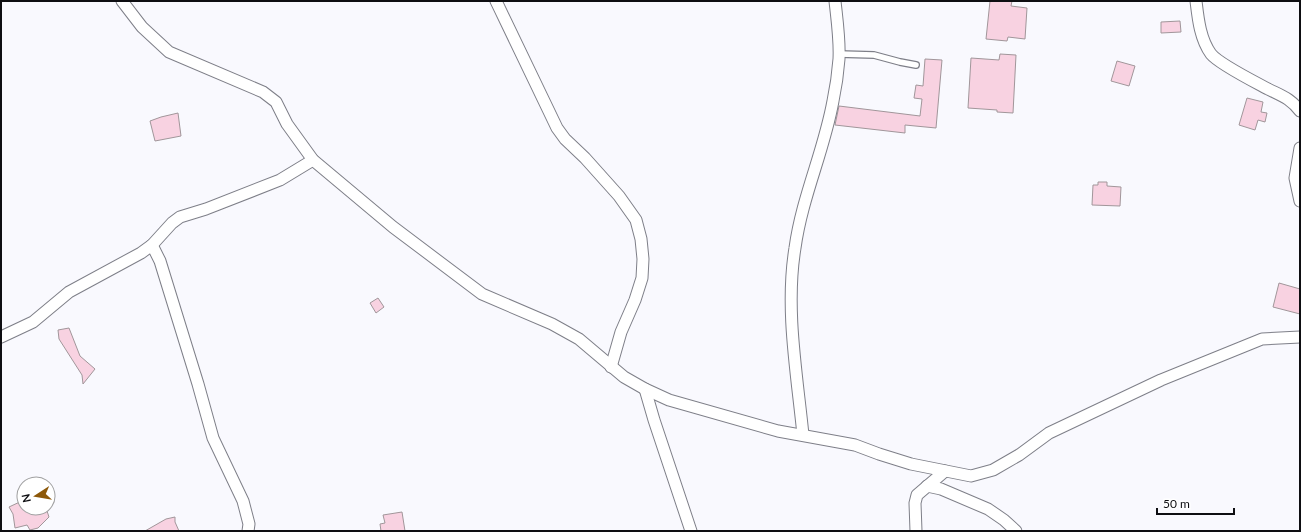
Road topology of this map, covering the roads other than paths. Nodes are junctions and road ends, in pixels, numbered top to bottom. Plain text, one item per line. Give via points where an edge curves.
1 (122, 1) edge
2 (496, 1) edge
3 (835, 1) edge
4 (1196, 1) edge
5 (838, 54) junction
6 (916, 64) dead end
7 (1300, 111) edge
8 (1300, 148) edge
9 (313, 160) junction
10 (1300, 201) edge
11 (152, 246) junction
12 (1, 337) edge
13 (1300, 337) edge
14 (611, 367) junction
15 (645, 389) junction
16 (804, 435) junction
17 (945, 471) junction
18 (927, 486) junction
19 (248, 531) edge
20 (691, 531) edge
21 (916, 531) edge
22 (1016, 531) edge

1 - 9 street via 142,27 169,52 263,92 276,102 287,124
2 - 14 street via 557,128 619,196 636,220 641,239 642,278 621,332
3 - 5 street
4 - 7 street via 1199,22 1211,54 1244,76 1292,101
5 - 6 lane via 874,55
5 - 16 street via 833,101 807,192 795,248 792,280 792,329
8 - 10 street via 1295,178
9 - 11 street via 280,180 180,217
9 - 14 street via 393,227 482,294 552,324 579,339
11 - 12 street via 69,292 33,322
11 - 19 street via 160,261 213,438 243,501 249,524
13 - 17 street via 1262,340 1161,380 1049,433 993,470 971,476
14 - 15 street
15 - 16 street via 668,400 712,413 778,431
15 - 20 street
16 - 17 street via 855,445 911,464
17 - 18 street
18 - 21 street via 918,495 915,503
18 - 22 street via 941,489 988,509

